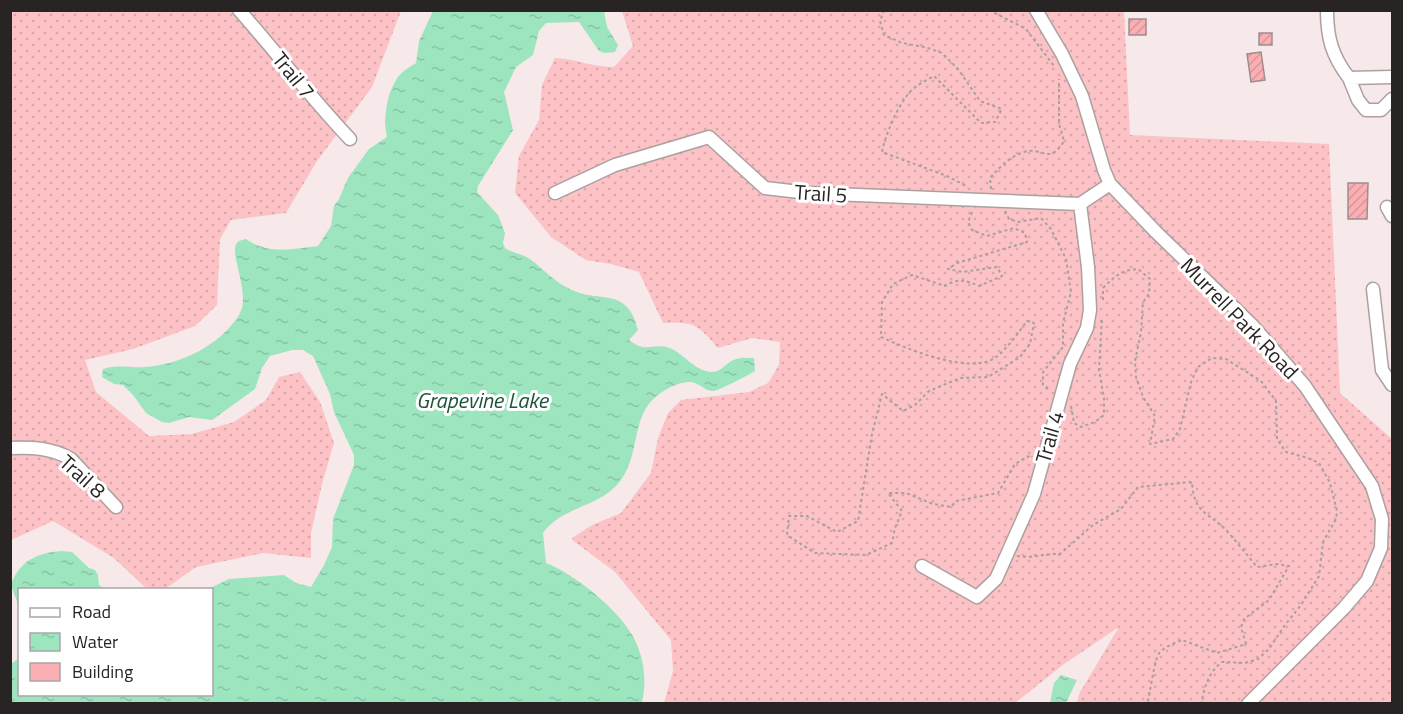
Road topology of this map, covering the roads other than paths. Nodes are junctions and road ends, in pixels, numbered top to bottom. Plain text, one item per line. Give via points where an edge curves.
1 (239, 10) edge
2 (1036, 10) edge
3 (1327, 10) edge
4 (1392, 77) edge
5 (1349, 78) junction
6 (1392, 99) edge
7 (350, 139) dead end
8 (1110, 184) junction
9 (555, 193) dead end
10 (1080, 204) junction
11 (1373, 289) dead end
12 (1392, 385) edge
13 (10, 448) edge
14 (116, 507) dead end
15 (922, 566) dead end
16 (1248, 704) edge

1 - 7 lane, Trail 7
2 - 8 lane, Murrell Park Road via 1082,96
3 - 5 lane via 1327,31 1336,61
4 - 5 lane
5 - 6 lane via 1366,110 1381,110
8 - 10 lane
8 - 16 lane, Murrell Park Road via 1252,325 1305,386 1372,486 1382,519 1381,548 1367,581
9 - 10 lane, Trail 5 via 615,165 709,137 765,188
10 - 15 lane, Trail 4 via 1090,310 1087,328 1070,364 1034,494 996,579 977,597
11 - 12 lane via 1382,369
13 - 14 lane, Trail 8 via 51,449 63,454

